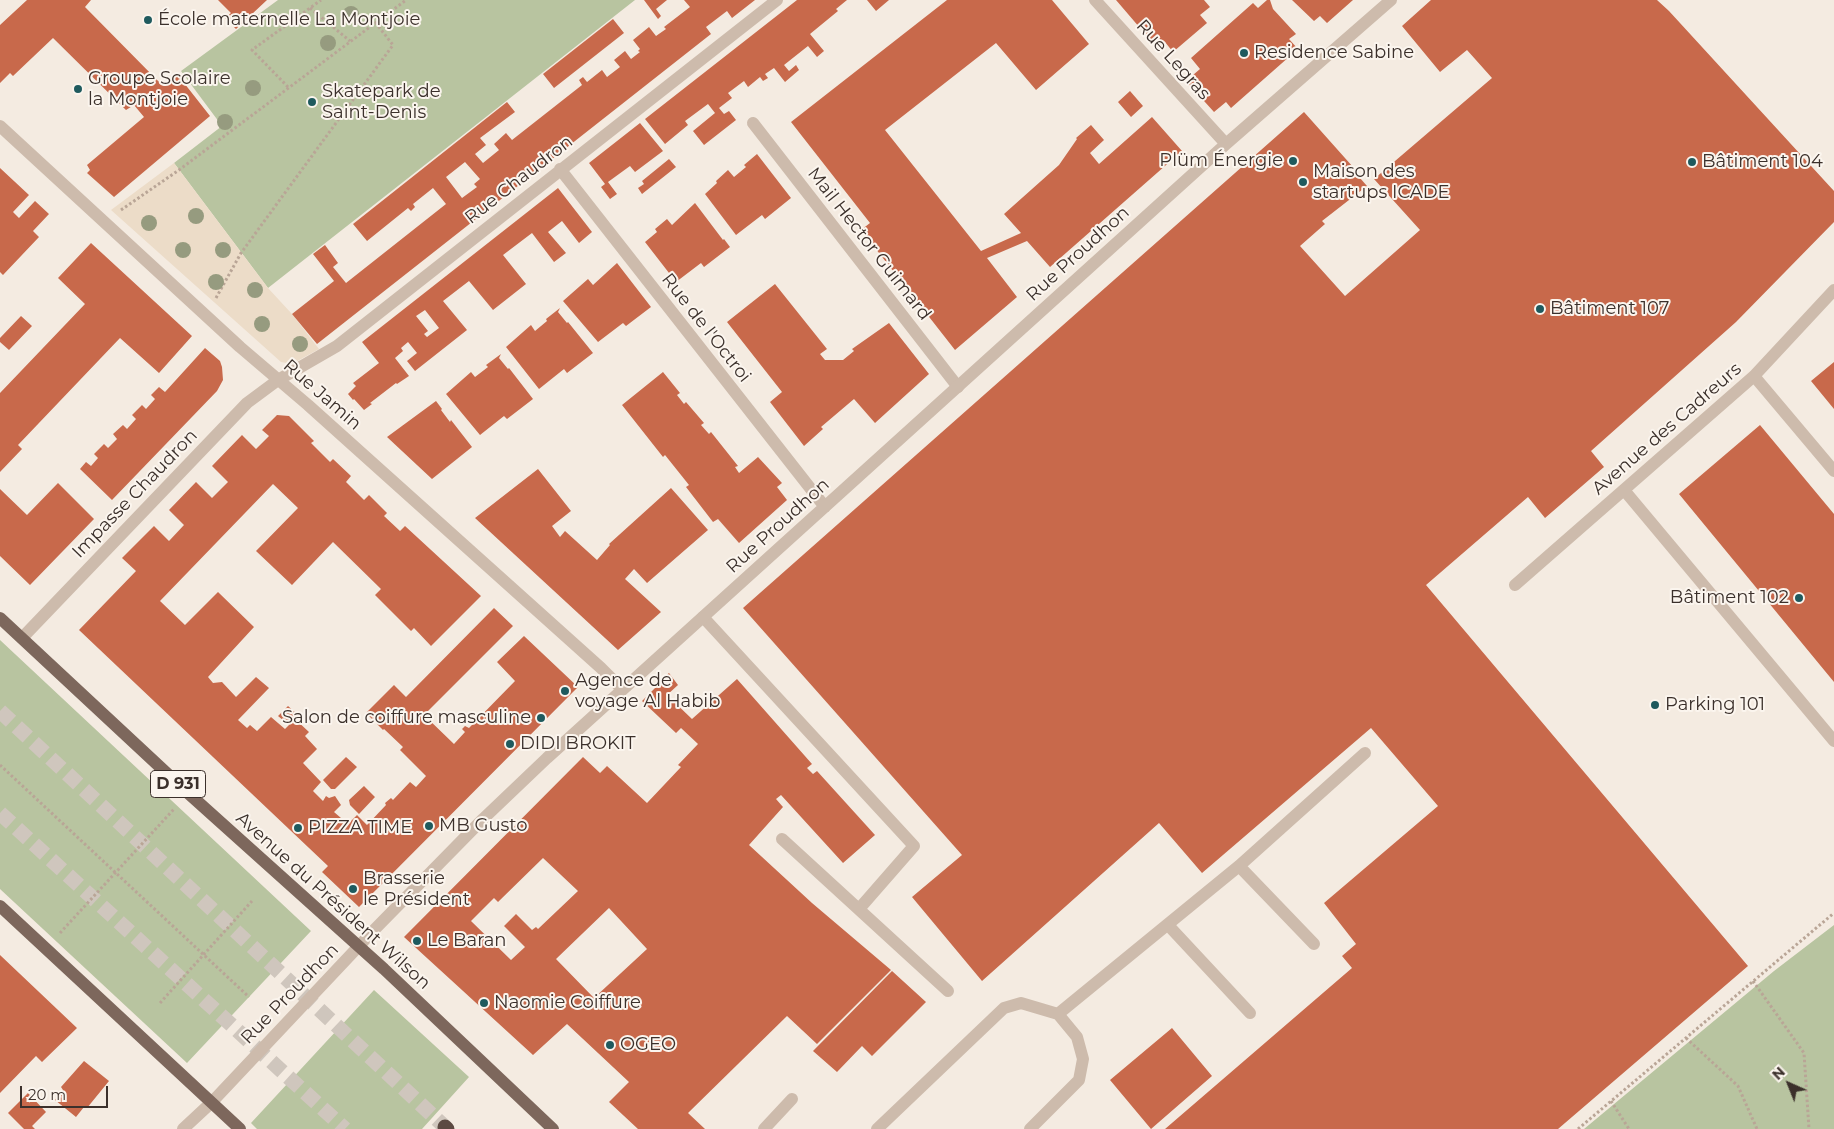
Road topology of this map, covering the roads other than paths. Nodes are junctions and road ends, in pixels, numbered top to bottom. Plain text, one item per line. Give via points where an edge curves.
1 (777, 0) edge
2 (1094, 0) edge
3 (1391, 0) edge
4 (752, 124) dead end
5 (0, 126) edge
6 (1226, 144) junction
7 (560, 169) junction
8 (1834, 290) edge
9 (1754, 376) junction
10 (278, 380) junction
11 (958, 387) junction
12 (1834, 471) edge
13 (1624, 490) junction
14 (825, 507) junction
15 (1515, 585) dead end
16 (703, 617) junction
17 (0, 618) edge
18 (22, 638) junction
19 (622, 689) junction
20 (1834, 741) edge
21 (1365, 753) dead end
22 (782, 839) dead end
23 (1239, 866) junction
24 (0, 906) edge
25 (859, 909) junction
26 (1168, 925) junction
27 (1314, 944) dead end
28 (359, 946) junction
29 (948, 991) dead end
30 (1250, 1013) dead end
31 (1058, 1014) junction
32 (792, 1099) dead end
33 (212, 1102) junction
34 (183, 1129) edge
35 (240, 1129) edge
36 (553, 1129) edge
37 (764, 1129) edge
38 (877, 1129) edge
39 (1030, 1129) edge

1 - 7 street, Rue Chaudron
2 - 6 street, Rue Legras
3 - 6 street, Rue Proudhon
4 - 11 street, Mail Hector Guimard
5 - 10 street, Rue Jamin
6 - 11 street, Rue Proudhon
7 - 10 street, Rue Chaudron via 337,346
7 - 14 street, Rue de l'Octroi
8 - 9 street, Avenue des Cadreurs
9 - 12 street
9 - 13 street, Avenue des Cadreurs
10 - 18 street, Impasse Chaudron via 246,403
10 - 19 street, Rue Jamin
11 - 14 street, Rue Proudhon
13 - 15 street, Avenue des Cadreurs
13 - 20 street
14 - 16 street, Rue Proudhon
16 - 19 street, Rue Proudhon
16 - 25 street via 914,846
17 - 18 main road, Avenue du Président Wilson / D 931
18 - 28 main road, Avenue du Président Wilson / D 931
19 - 28 street, Rue Proudhon via 483,819
21 - 23 street
22 - 25 street
23 - 26 street
23 - 27 street
24 - 33 main road
25 - 29 street
26 - 30 street
26 - 31 street
28 - 33 street, Rue Proudhon
28 - 36 main road, Avenue du Président Wilson / D 931
31 - 38 street via 1021,1003 1004,1008
31 - 39 street via 1077,1037 1083,1059 1079,1080
32 - 37 street
33 - 34 street, Rue Proudhon
33 - 35 main road

